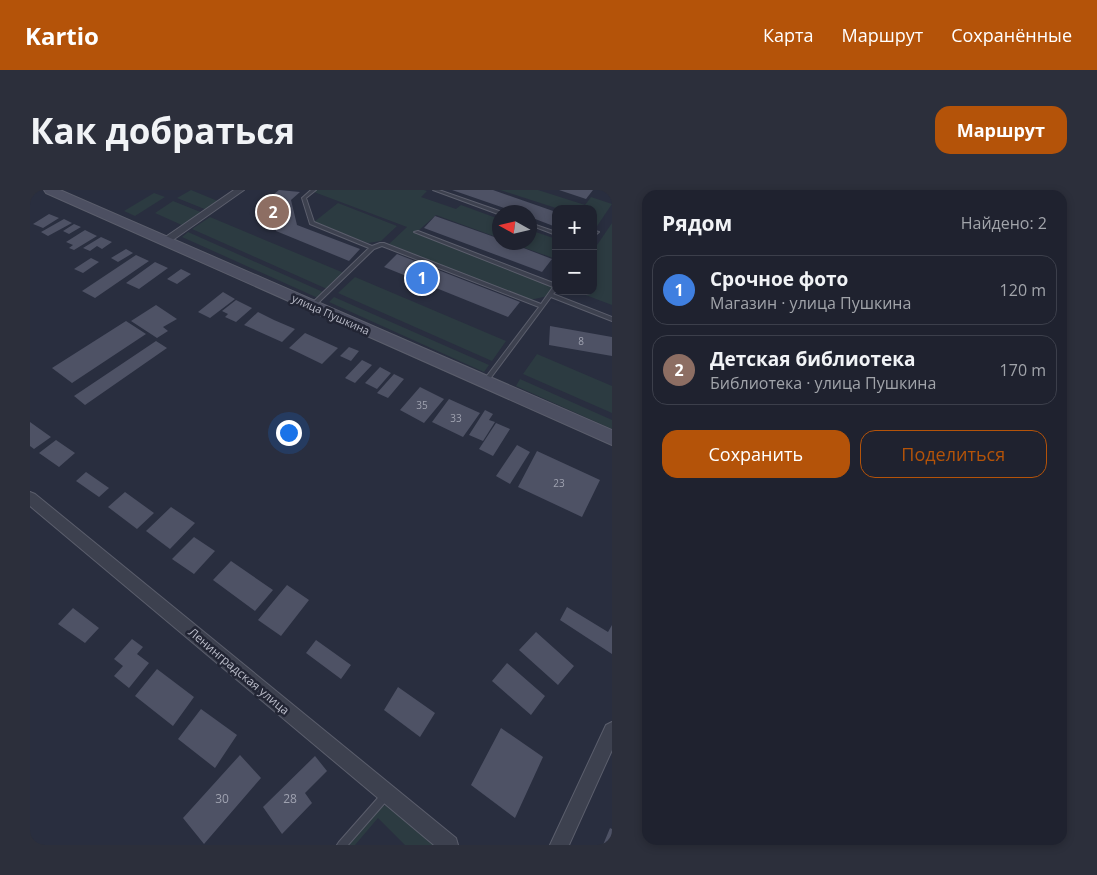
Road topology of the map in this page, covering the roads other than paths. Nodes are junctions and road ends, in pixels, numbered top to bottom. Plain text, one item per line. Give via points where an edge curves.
1 (50, 190) edge
2 (240, 190) edge
3 (314, 190) edge
4 (435, 190) edge
5 (492, 210) edge
6 (537, 227) edge
7 (416, 232) dead end
8 (552, 232) edge
9 (168, 240) junction
10 (372, 248) junction
11 (552, 284) edge
12 (552, 292) edge
13 (550, 295) junction
14 (313, 305) junction
15 (542, 306) junction
16 (612, 318) edge
17 (485, 382) junction
18 (612, 438) edge
19 (30, 498) edge
20 (612, 731) edge
21 (387, 794) junction
22 (342, 845) edge
23 (449, 845) edge
24 (560, 845) edge

1 - 9 main road, улица Пушкина
2 - 9 street
3 - 10 lane via 304,198 312,222
4 - 5 lane
6 - 8 lane
7 - 11 lane
9 - 14 main road, улица Пушкина
10 - 14 lane
10 - 15 lane via 382,244
12 - 13 lane
13 - 15 lane
13 - 16 lane
14 - 17 main road, улица Пушкина
15 - 17 lane
17 - 18 main road, улица Пушкина
19 - 21 street, Ленинградская улица
20 - 24 street
21 - 22 lane
21 - 23 street, Ленинградская улица

